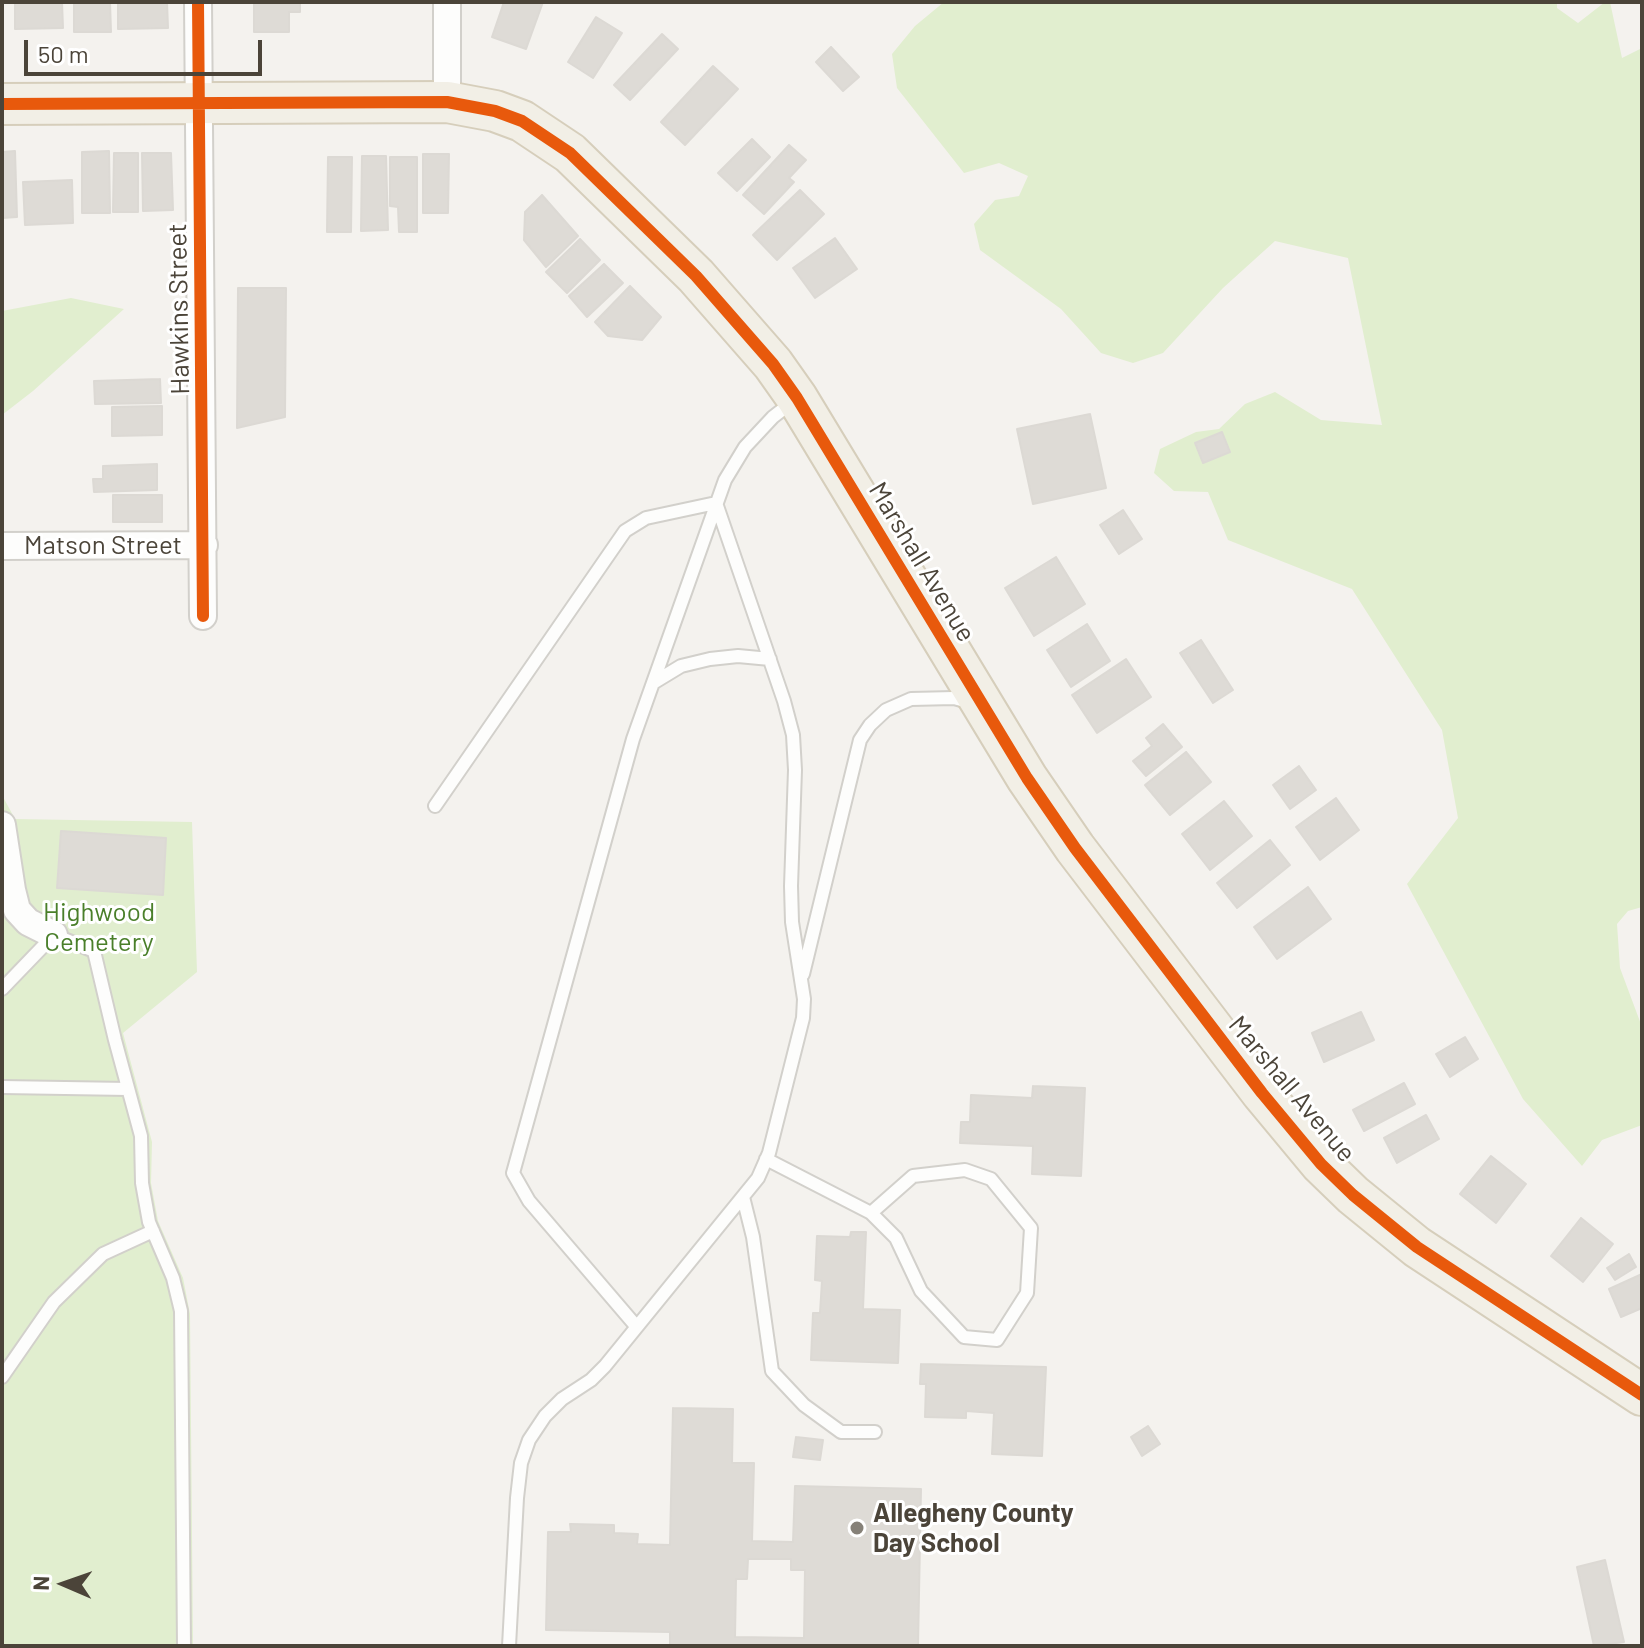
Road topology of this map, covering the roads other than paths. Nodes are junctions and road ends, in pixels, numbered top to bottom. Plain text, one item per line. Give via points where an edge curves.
1 (198, 2) edge
2 (447, 2) edge
3 (447, 102) junction
4 (199, 103) junction
5 (2, 104) edge
6 (797, 398) junction
7 (716, 503) junction
8 (204, 545) junction
9 (2, 546) edge
10 (203, 616) dead end
11 (770, 659) junction
12 (653, 683) junction
13 (982, 705) junction
14 (435, 806) dead end
15 (2, 825) edge
16 (54, 935) junction
17 (801, 981) junction
18 (2, 989) edge
19 (2, 1087) edge
20 (128, 1089) junction
21 (766, 1159) junction
22 (743, 1197) junction
23 (871, 1213) junction
24 (153, 1231) junction
25 (636, 1326) junction
26 (2, 1377) edge
27 (1642, 1395) edge
28 (875, 1432) dead end
29 (184, 1646) edge
30 (509, 1646) edge

1 - 4 street, Hawkins Street
2 - 3 street
3 - 4 main road, Marshall Avenue
3 - 6 main road, Marshall Avenue via 522,121 570,153 724,305
4 - 5 main road, Marshall Avenue
4 - 8 street, Hawkins Street
6 - 7 lane via 745,447
6 - 13 main road, Marshall Avenue
7 - 11 lane
7 - 12 lane
7 - 14 lane via 646,518 625,531
8 - 9 street, Matson Street
8 - 10 street, Hawkins Street
11 - 12 lane via 710,659 681,666
11 - 17 lane via 793,735 792,910
12 - 25 lane via 513,1173 529,1201
13 - 17 lane via 954,698 911,699 886,710 860,740
13 - 27 main road, Marshall Avenue via 1075,848 1321,1164 1417,1247
15 - 16 street via 17,910
16 - 18 lane
16 - 20 lane via 94,951
17 - 21 lane via 803,1018
19 - 20 lane
20 - 24 lane via 141,1136 142,1183
21 - 22 lane
21 - 23 lane
22 - 25 lane
22 - 28 lane via 772,1371 804,1405 841,1432
23 - 23 lane via 896,1238 921,1291 964,1337 997,1340 1027,1293 1031,1228 991,1179 965,1170 913,1176
24 - 26 lane via 103,1254 54,1302
24 - 29 lane via 181,1311
25 - 30 lane via 605,1366 562,1399 529,1440 517,1498

